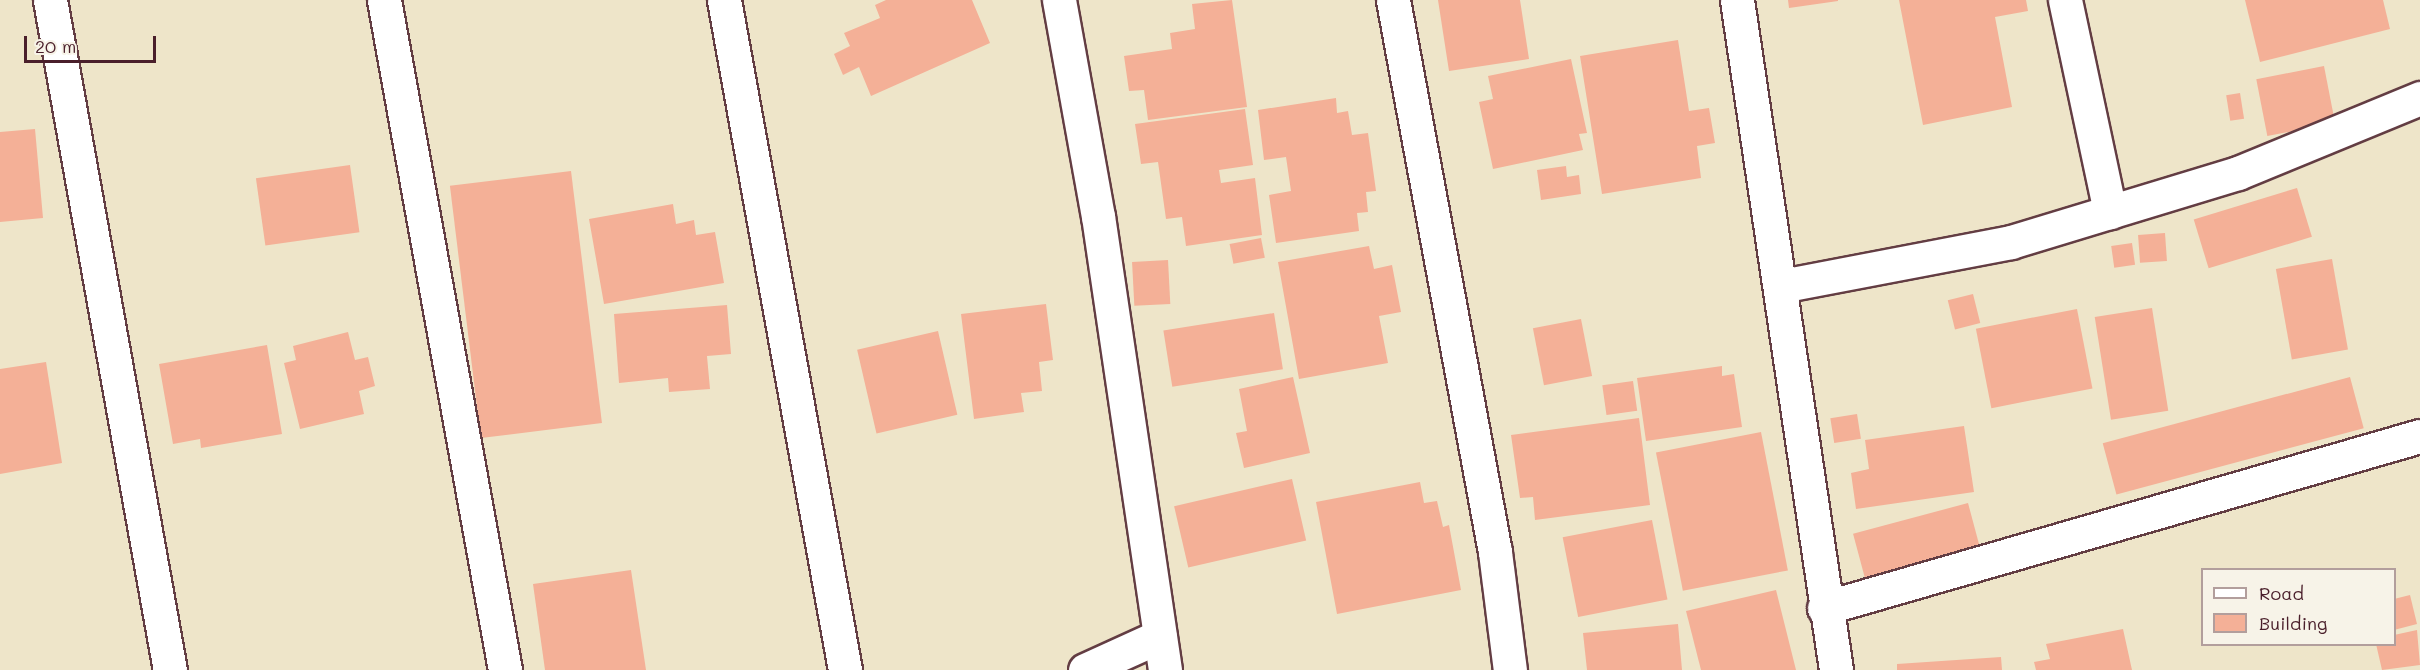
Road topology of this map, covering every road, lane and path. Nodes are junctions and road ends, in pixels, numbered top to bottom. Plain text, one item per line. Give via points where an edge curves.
1 (50, 0) edge
2 (384, 0) edge
3 (724, 0) edge
4 (1059, 0) edge
5 (1393, 0) edge
6 (1737, 0) edge
7 (2065, 0) edge
8 (2420, 98) edge
9 (2110, 212) junction
10 (1781, 286) junction
11 (2420, 436) edge
12 (1824, 608) junction
13 (1160, 636) junction
14 (170, 670) edge
15 (505, 670) edge
16 (845, 670) edge
17 (1085, 670) edge
18 (1165, 670) edge
19 (1510, 670) edge
20 (1836, 670) edge

1 - 14 street
2 - 15 street
3 - 16 street
4 - 13 street via 1098,216
5 - 19 street via 1495,552
6 - 10 street
7 - 9 street
8 - 9 street via 2238,174
9 - 10 street via 2011,243
10 - 12 street
11 - 12 street
12 - 20 street
13 - 17 street
13 - 18 street

